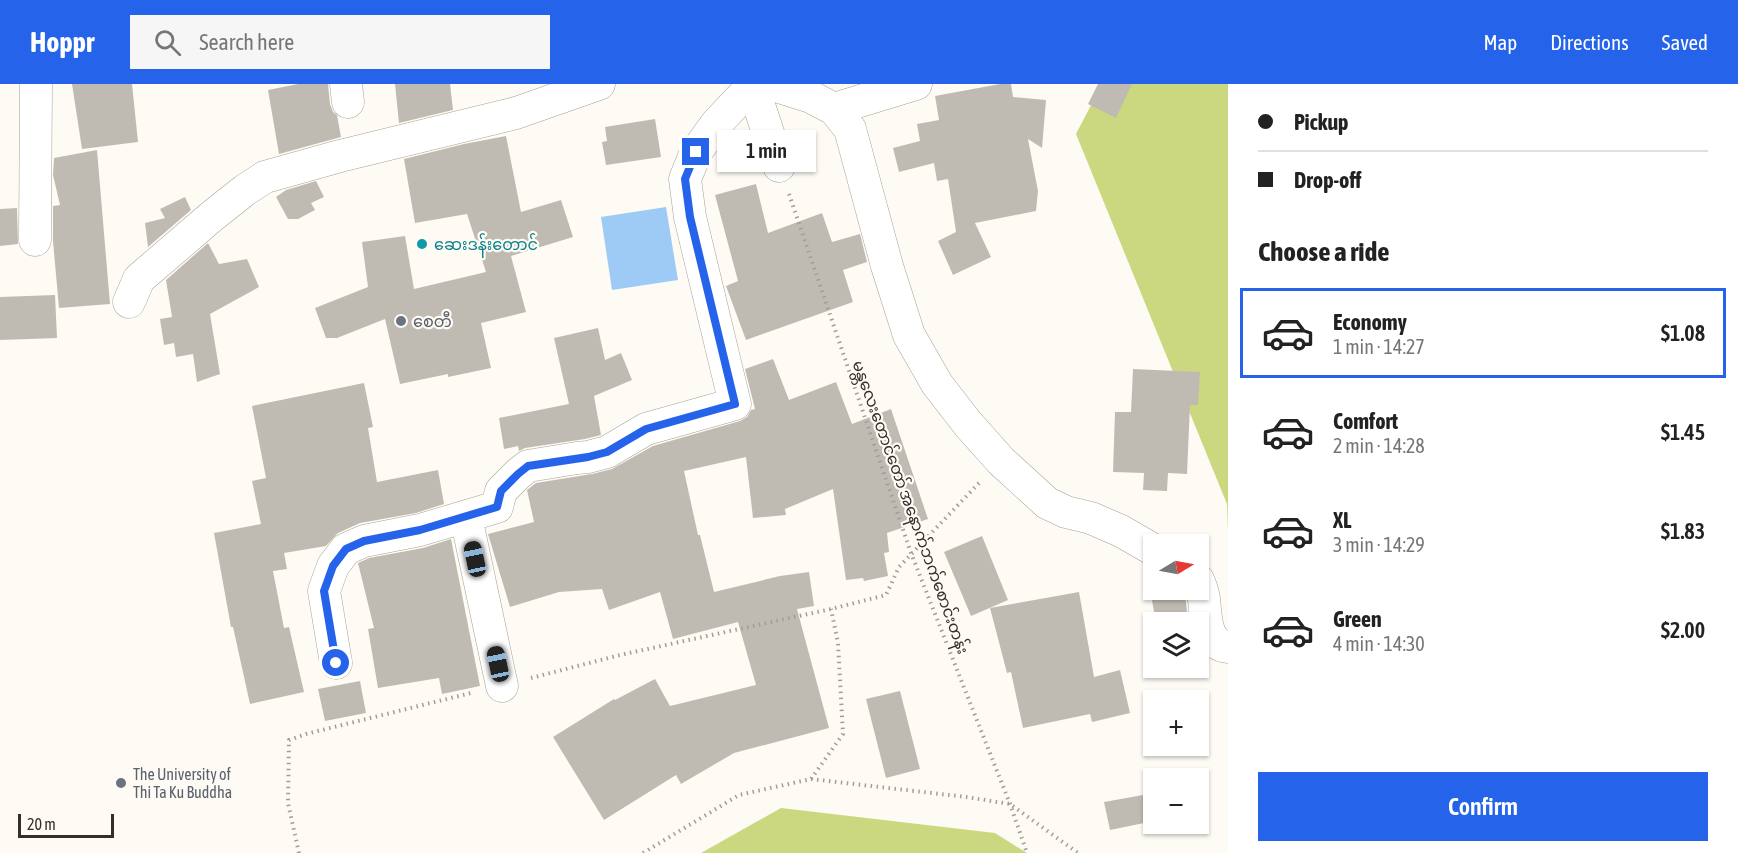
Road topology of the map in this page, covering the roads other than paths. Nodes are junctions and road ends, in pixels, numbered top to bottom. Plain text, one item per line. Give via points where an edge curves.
1 (36, 84) edge
2 (599, 84) edge
3 (916, 84) edge
4 (752, 85) edge
5 (834, 109) junction
6 (779, 166) road end
7 (35, 240) dead end
8 (129, 302) dead end
9 (466, 517) junction
10 (1143, 544) edge
11 (1204, 600) edge
12 (1228, 647) edge
13 (336, 663) dead end
14 (502, 686) road end

1 - 7 street
2 - 8 street via 516,113 265,177 139,279
3 - 5 street
4 - 5 street via 773,85
4 - 6 street
4 - 9 street via 696,152 685,179 690,217 735,404 646,429 607,452 528,466 501,491 497,507
5 - 10 street via 850,129 909,336 937,384 1001,461 1047,503 1101,522
9 - 13 street via 364,541 346,549 333,566 324,591
9 - 14 street
11 - 12 street via 1211,637 1222,647

